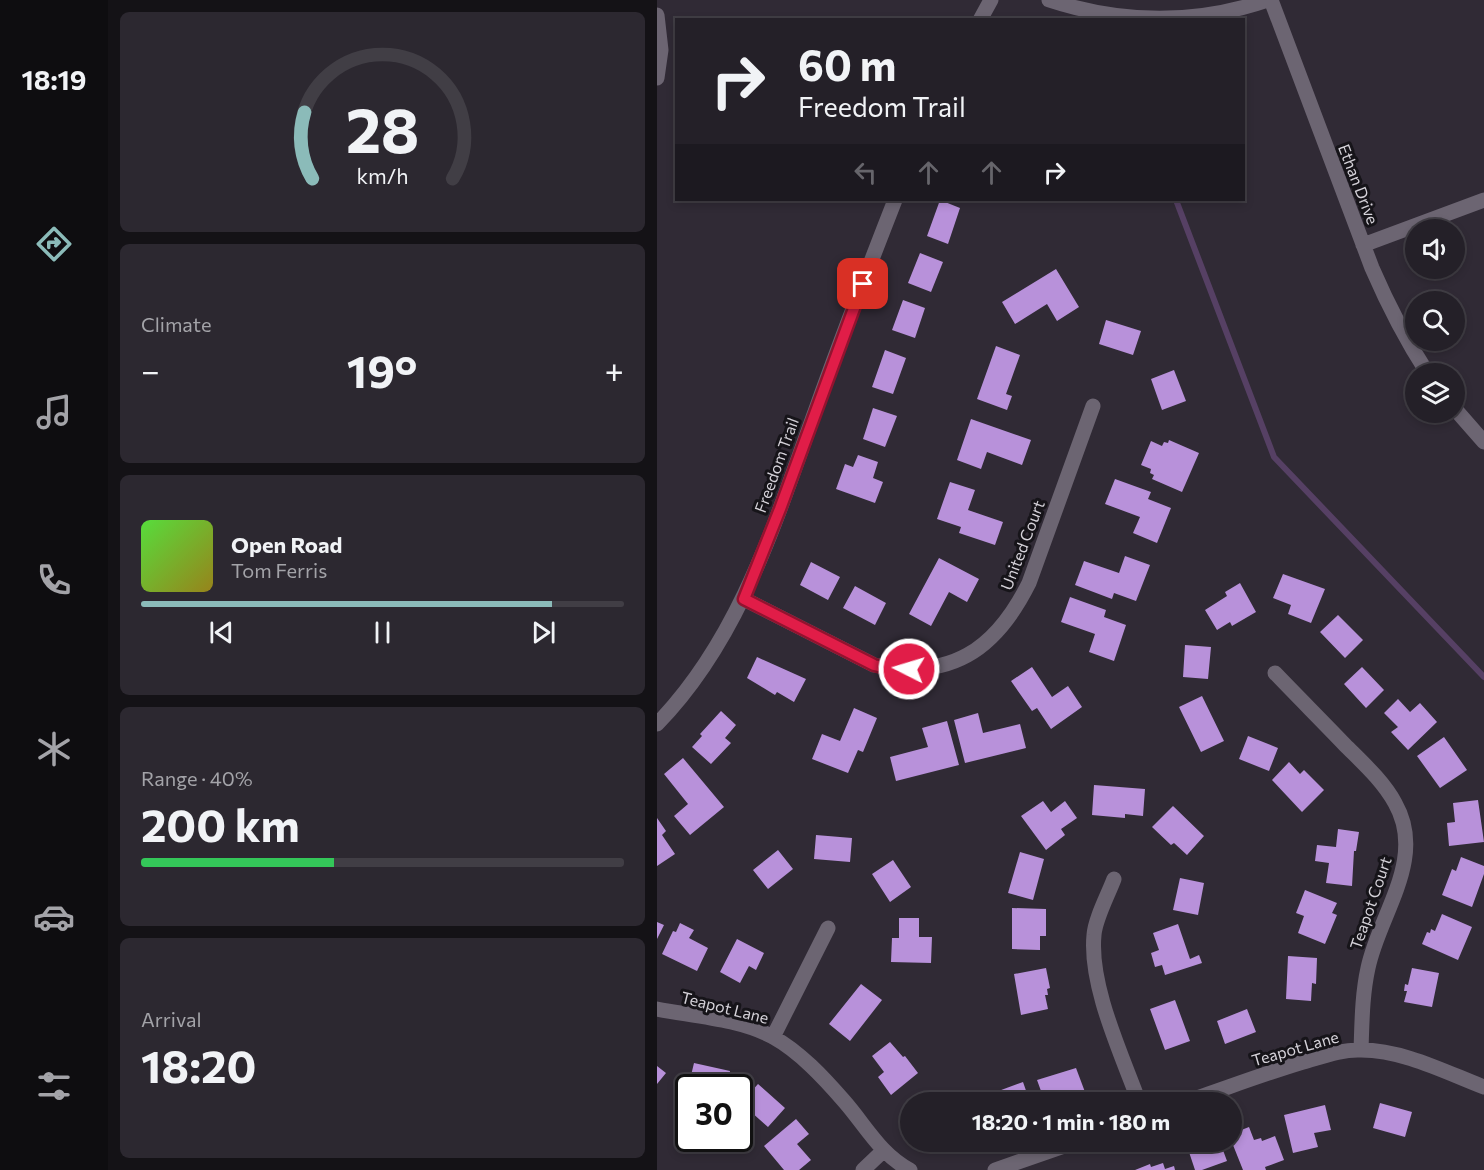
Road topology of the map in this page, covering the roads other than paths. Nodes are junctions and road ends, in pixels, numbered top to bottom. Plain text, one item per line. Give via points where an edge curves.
1 (991, 0) edge
2 (1049, 0) edge
3 (1269, 0) edge
4 (657, 15) edge
5 (982, 18) edge
6 (1152, 18) edge
7 (1190, 18) edge
8 (657, 78) edge
9 (1484, 200) edge
10 (895, 201) edge
11 (1363, 245) junction
12 (1421, 363) edge
13 (1093, 406) dead end
14 (1465, 420) edge
15 (1484, 442) edge
16 (744, 599) junction
17 (1275, 673) dead end
18 (657, 724) edge
19 (1113, 879) dead end
20 (828, 928) dead end
21 (657, 1009) edge
22 (773, 1037) junction
23 (1361, 1050) junction
24 (1484, 1087) edge
25 (1135, 1092) edge
26 (1215, 1092) edge
27 (883, 1151) junction
28 (1046, 1152) edge
29 (863, 1170) edge
30 (910, 1170) edge
31 (995, 1170) edge

1 - 5 street
2 - 6 street via 1120,17
3 - 7 street
3 - 11 street, Ethan Drive
4 - 8 street via 661,50
9 - 11 street
10 - 16 street, Freedom Trail
11 - 12 street, Ethan Drive via 1389,306
13 - 16 street, United Court via 1020,601 1002,628 959,660 926,668 891,669 874,665
14 - 15 street
16 - 18 street, Freedom Trail via 710,656
17 - 23 street, Teapot Court via 1379,780 1405,827 1400,882 1368,967
19 - 25 street via 1094,933 1094,963 1099,991
20 - 22 street
21 - 22 street, Teapot Lane via 753,1029
22 - 27 street, Teapot Lane via 821,1076
23 - 24 street, Teapot Lane via 1395,1055
23 - 26 street, Teapot Lane via 1309,1060
27 - 29 street
27 - 30 street, Teapot Lane
28 - 31 street

